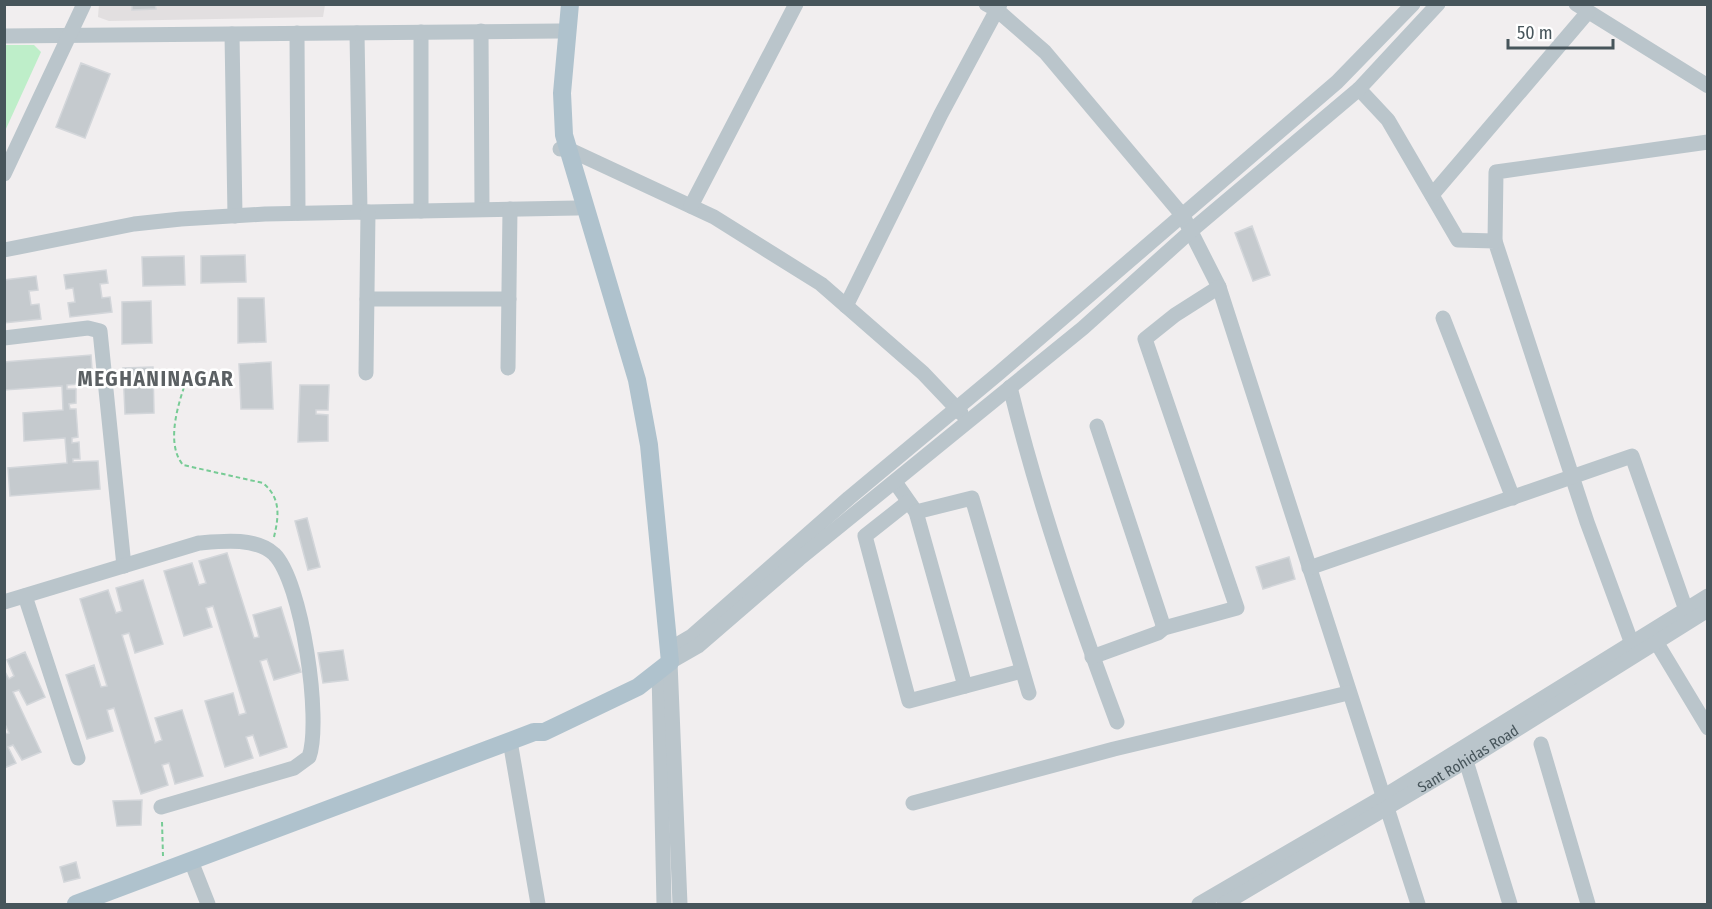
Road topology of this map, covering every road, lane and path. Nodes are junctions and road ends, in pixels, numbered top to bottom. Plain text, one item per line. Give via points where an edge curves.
1 (84, 4) edge
2 (563, 4) edge
3 (570, 4) edge
4 (796, 4) edge
5 (1413, 4) edge
6 (1438, 4) edge
7 (994, 6) edge
8 (1582, 8) edge
9 (559, 31) junction
10 (421, 32) junction
11 (481, 32) junction
12 (297, 33) junction
13 (357, 33) junction
14 (232, 34) junction
15 (70, 35) junction
16 (4, 36) edge
17 (1707, 86) edge
18 (1359, 89) junction
19 (1707, 142) edge
20 (564, 149) junction
21 (6, 166) edge
22 (1432, 195) junction
23 (691, 206) junction
24 (577, 208) junction
25 (482, 209) junction
26 (510, 209) junction
27 (421, 211) junction
28 (364, 212) junction
29 (298, 213) junction
30 (235, 216) junction
31 (1183, 216) junction
32 (1192, 230) junction
33 (1495, 241) junction
34 (4, 250) edge
35 (1219, 287) junction
36 (367, 299) junction
37 (509, 299) junction
38 (846, 306) junction
39 (1443, 318) dead end
40 (4, 338) edge
41 (508, 368) dead end
42 (189, 373) dead end
43 (366, 373) dead end
44 (1010, 387) junction
45 (957, 407) junction
46 (969, 423) junction
47 (1097, 426) dead end
48 (1573, 477) junction
49 (895, 482) junction
50 (1513, 498) junction
51 (912, 507) junction
52 (810, 543) junction
53 (270, 552) junction
54 (124, 566) junction
55 (1309, 567) junction
56 (25, 596) junction
57 (1707, 596) edge
58 (4, 602) edge
59 (1686, 610) junction
60 (1707, 610) edge
61 (1164, 628) junction
62 (1653, 638) junction
63 (1632, 644) junction
64 (1092, 657) junction
65 (664, 660) junction
66 (1022, 671) junction
67 (965, 686) junction
68 (1029, 693) dead end
69 (1348, 693) junction
70 (1117, 722) dead end
71 (1707, 728) edge
72 (510, 741) junction
73 (1540, 744) dead end
74 (78, 758) dead end
75 (1466, 761) junction
76 (1385, 802) junction
77 (913, 803) dead end
78 (162, 807) joint
79 (191, 861) junction
80 (163, 872) junction
81 (111, 898) edge
82 (76, 904) edge
83 (208, 904) edge
84 (538, 904) edge
85 (664, 904) edge
86 (680, 904) edge
87 (1199, 904) edge
88 (1224, 904) edge
89 (1418, 904) edge
90 (1510, 904) edge
91 (1588, 904) edge

1 - 15 street
2 - 9 main road
3 - 20 main road via 562,93
4 - 23 street
5 - 31 street via 1337,82
6 - 18 street
7 - 31 street via 1045,52
7 - 38 street
8 - 17 street
8 - 22 street
9 - 11 street
9 - 20 main road via 554,93 557,136
10 - 11 street
10 - 13 street
10 - 27 street
11 - 25 street
12 - 13 street
12 - 14 street
12 - 29 street
13 - 28 street
14 - 15 street
14 - 30 street
15 - 16 street
15 - 21 street
18 - 22 street via 1388,120
18 - 32 street
19 - 33 street via 1496,172
20 - 23 street
20 - 24 main road
20 - 65 main road via 637,380 649,445
22 - 33 street via 1458,240
23 - 38 street via 821,284
24 - 26 street
24 - 65 main road via 630,382 642,446
25 - 26 street
25 - 27 street
26 - 37 street
27 - 28 street
28 - 29 street
28 - 36 street
29 - 30 street
30 - 34 street via 134,224
31 - 32 street
31 - 45 street
32 - 35 street
32 - 44 street via 1083,328
33 - 48 street
35 - 55 street
35 - 61 street via 1145,339 1237,608
36 - 37 street
36 - 43 street
37 - 41 street
38 - 45 street
39 - 50 street
40 - 54 street via 88,328 100,331
42 - 53 path via 176,421 179,460 183,465 263,483 273,492 278,507
44 - 46 street
44 - 64 street via 1026,453
45 - 46 street
45 - 52 street
46 - 49 street
47 - 61 street
48 - 50 street
48 - 59 street via 1632,456
48 - 63 street
49 - 51 street
49 - 52 street
50 - 55 street
51 - 66 street via 972,498
51 - 67 street
51 - 67 street via 865,536 909,701
52 - 65 street via 698,646
53 - 54 street via 244,542 218,541 181,547
53 - 78 street via 285,570 306,647 313,738 309,757 294,768
54 - 56 street
55 - 69 street
56 - 58 street
56 - 74 street
57 - 59 street
59 - 62 street
60 - 62 street, Sant Rohidas Road
61 - 64 street
62 - 63 street
62 - 71 street
62 - 75 street, Sant Rohidas Road
63 - 76 street
64 - 70 street
65 - 72 main road via 638,687 544,732
65 - 85 street
65 - 86 street
66 - 67 street
66 - 68 street
69 - 76 street
69 - 77 street via 1114,749
72 - 79 main road
72 - 84 street
73 - 91 street
75 - 76 street, Sant Rohidas Road
75 - 90 street
76 - 87 street
76 - 88 street, Sant Rohidas Road
76 - 89 street
78 - 80 path
79 - 80 main road
79 - 83 street
80 - 81 main road
81 - 82 main road

